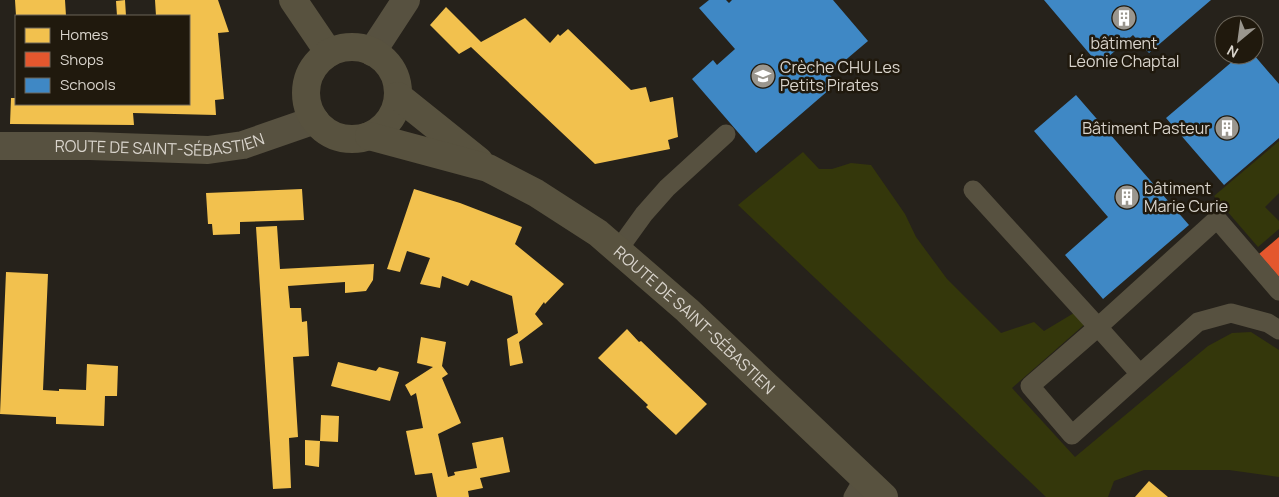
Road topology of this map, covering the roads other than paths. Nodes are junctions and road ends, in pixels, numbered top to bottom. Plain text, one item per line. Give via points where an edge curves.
1 (293, 0) edge
2 (406, 0) edge
3 (372, 52) junction
4 (329, 54) junction
5 (398, 96) junction
6 (315, 120) junction
7 (726, 134) dead end
8 (369, 136) junction
9 (0, 146) edge
10 (488, 168) junction
11 (973, 190) dead end
12 (618, 250) junction
13 (1279, 291) edge
14 (1098, 327) junction
15 (1279, 330) edge
16 (1140, 374) junction
17 (859, 488) edge
18 (884, 497) edge

1 - 4 street
2 - 3 street
3 - 4 street via 352,47
3 - 5 street via 395,76
4 - 6 street via 316,65 308,80 307,104
5 - 8 street via 391,118
5 - 10 street, ROUTE DE SAINT-SÉBASTIEN
6 - 8 street via 336,136 349,139
6 - 9 street, ROUTE DE SAINT-SÉBASTIEN via 243,145 208,150
7 - 12 lane via 667,188
8 - 10 street, ROUTE DE SAINT-SÉBASTIEN
10 - 12 street, ROUTE DE SAINT-SÉBASTIEN via 557,205
11 - 14 lane
12 - 17 street, ROUTE DE SAINT-SÉBASTIEN via 687,310
13 - 14 lane via 1217,219
14 - 16 lane
14 - 16 lane via 1030,386 1072,435
15 - 16 lane via 1268,323 1231,313 1198,322
17 - 18 street, ROUTE DE SAINT-SÉBASTIEN

